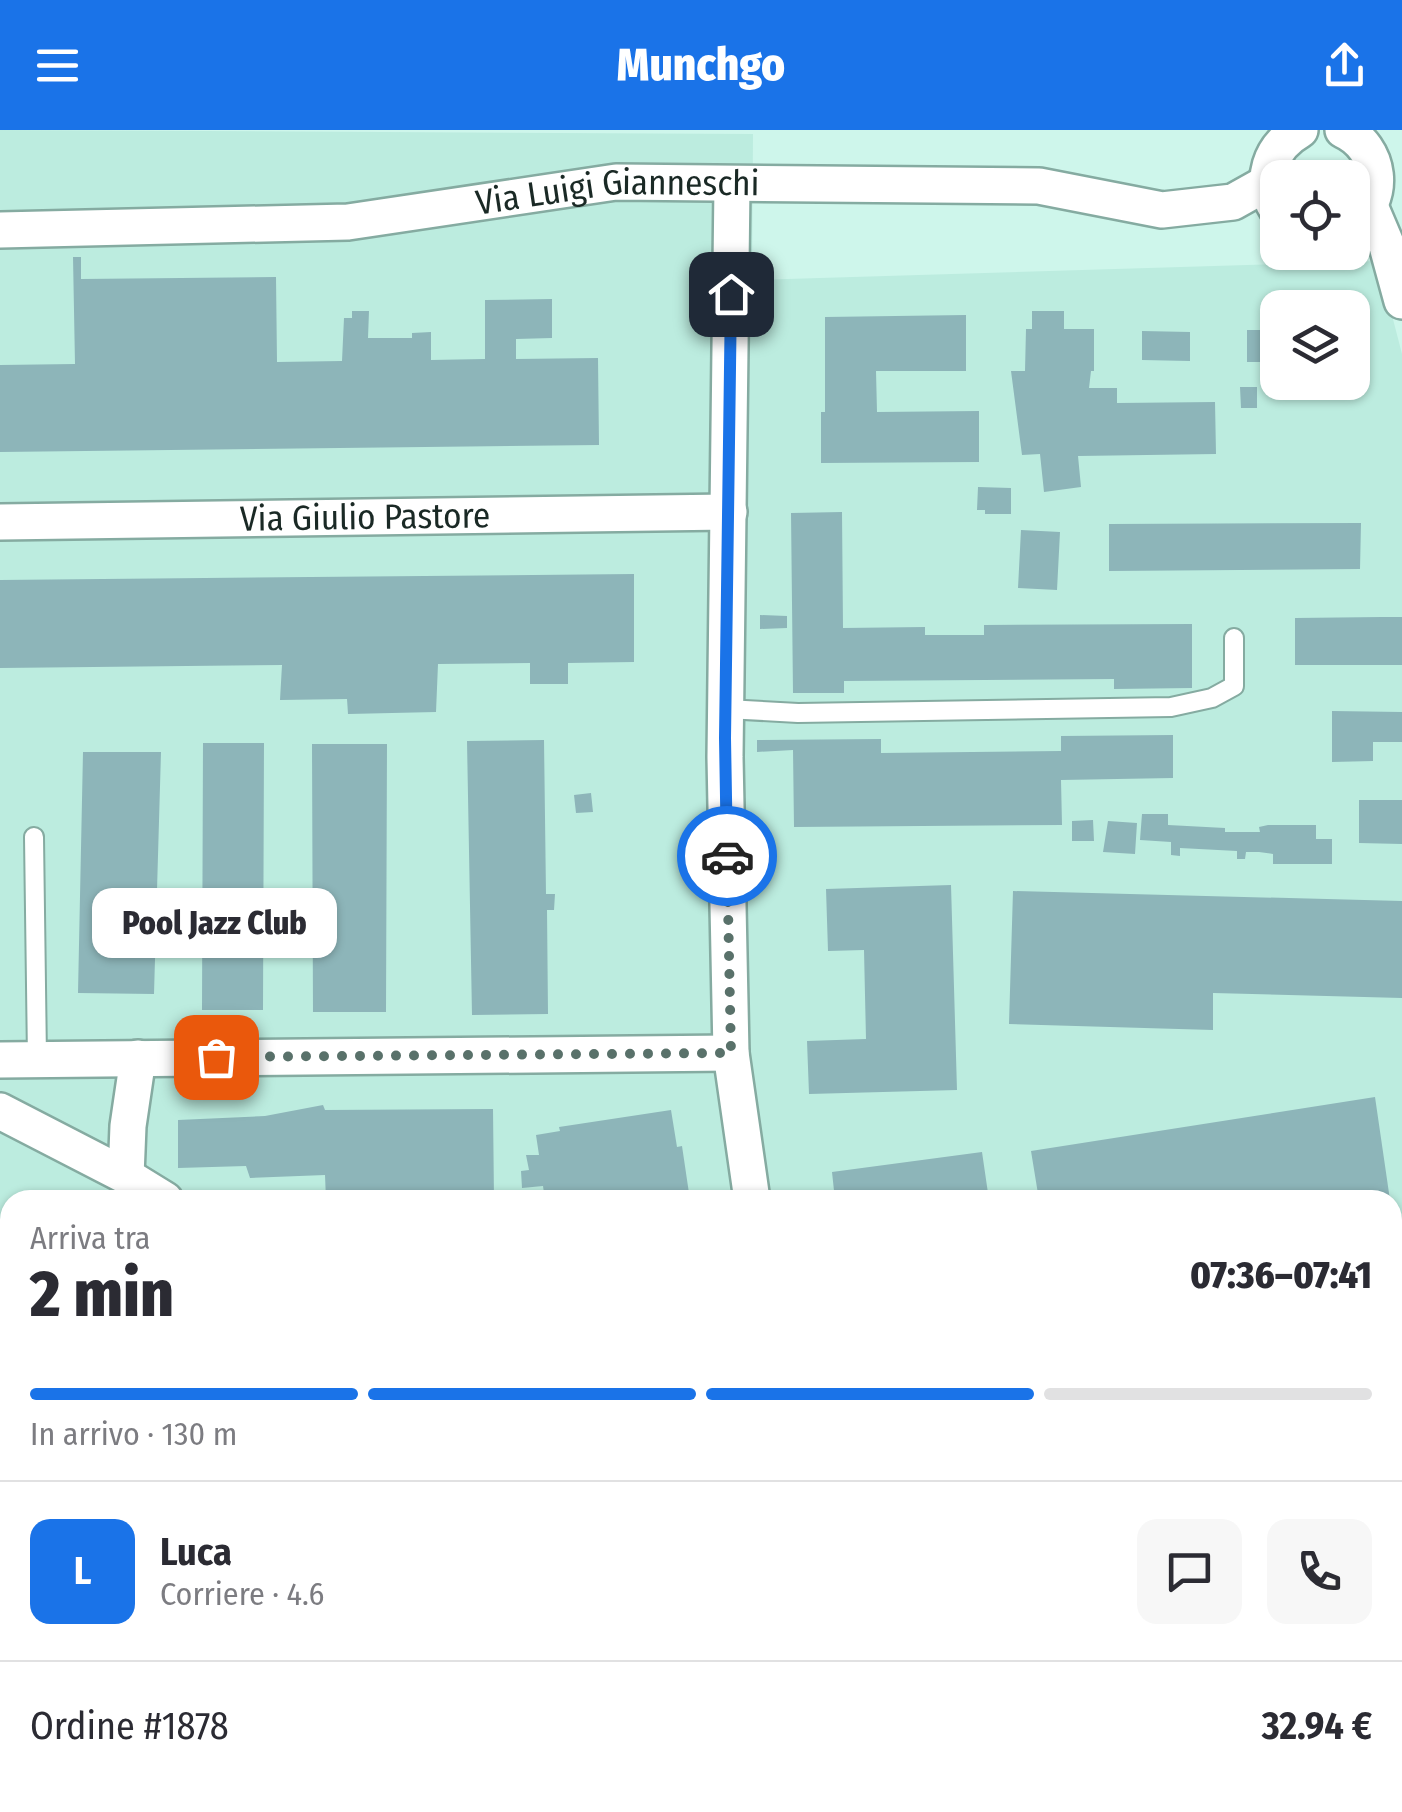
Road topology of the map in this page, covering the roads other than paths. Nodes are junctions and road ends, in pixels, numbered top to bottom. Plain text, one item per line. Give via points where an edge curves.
1 (1300, 130) edge
2 (1348, 131) edge
3 (1272, 160) edge
4 (732, 186) junction
5 (1370, 200) edge
6 (1260, 203) edge
7 (0, 230) edge
8 (1370, 231) edge
9 (1402, 300) edge
10 (729, 512) junction
11 (0, 522) edge
12 (1234, 638) dead end
13 (726, 709) junction
14 (34, 838) dead end
15 (731, 1053) junction
16 (138, 1058) junction
17 (37, 1059) junction
18 (0, 1060) edge
19 (0, 1111) edge
20 (126, 1176) junction
21 (149, 1190) edge
22 (751, 1190) edge

1 - 3 street
2 - 5 street via 1372,158
4 - 6 street, Via Luigi Gianneschi via 1039,186 1162,210
4 - 7 street, Via Luigi Gianneschi via 616,182 348,222
4 - 10 street
8 - 9 street via 1387,246
10 - 11 street, Via Giulio Pastore
10 - 13 street
12 - 13 lane via 1234,686 1171,707
13 - 15 street
14 - 17 lane
15 - 16 street
15 - 22 street
16 - 17 street
16 - 20 street
17 - 18 street
19 - 20 street
20 - 21 street

